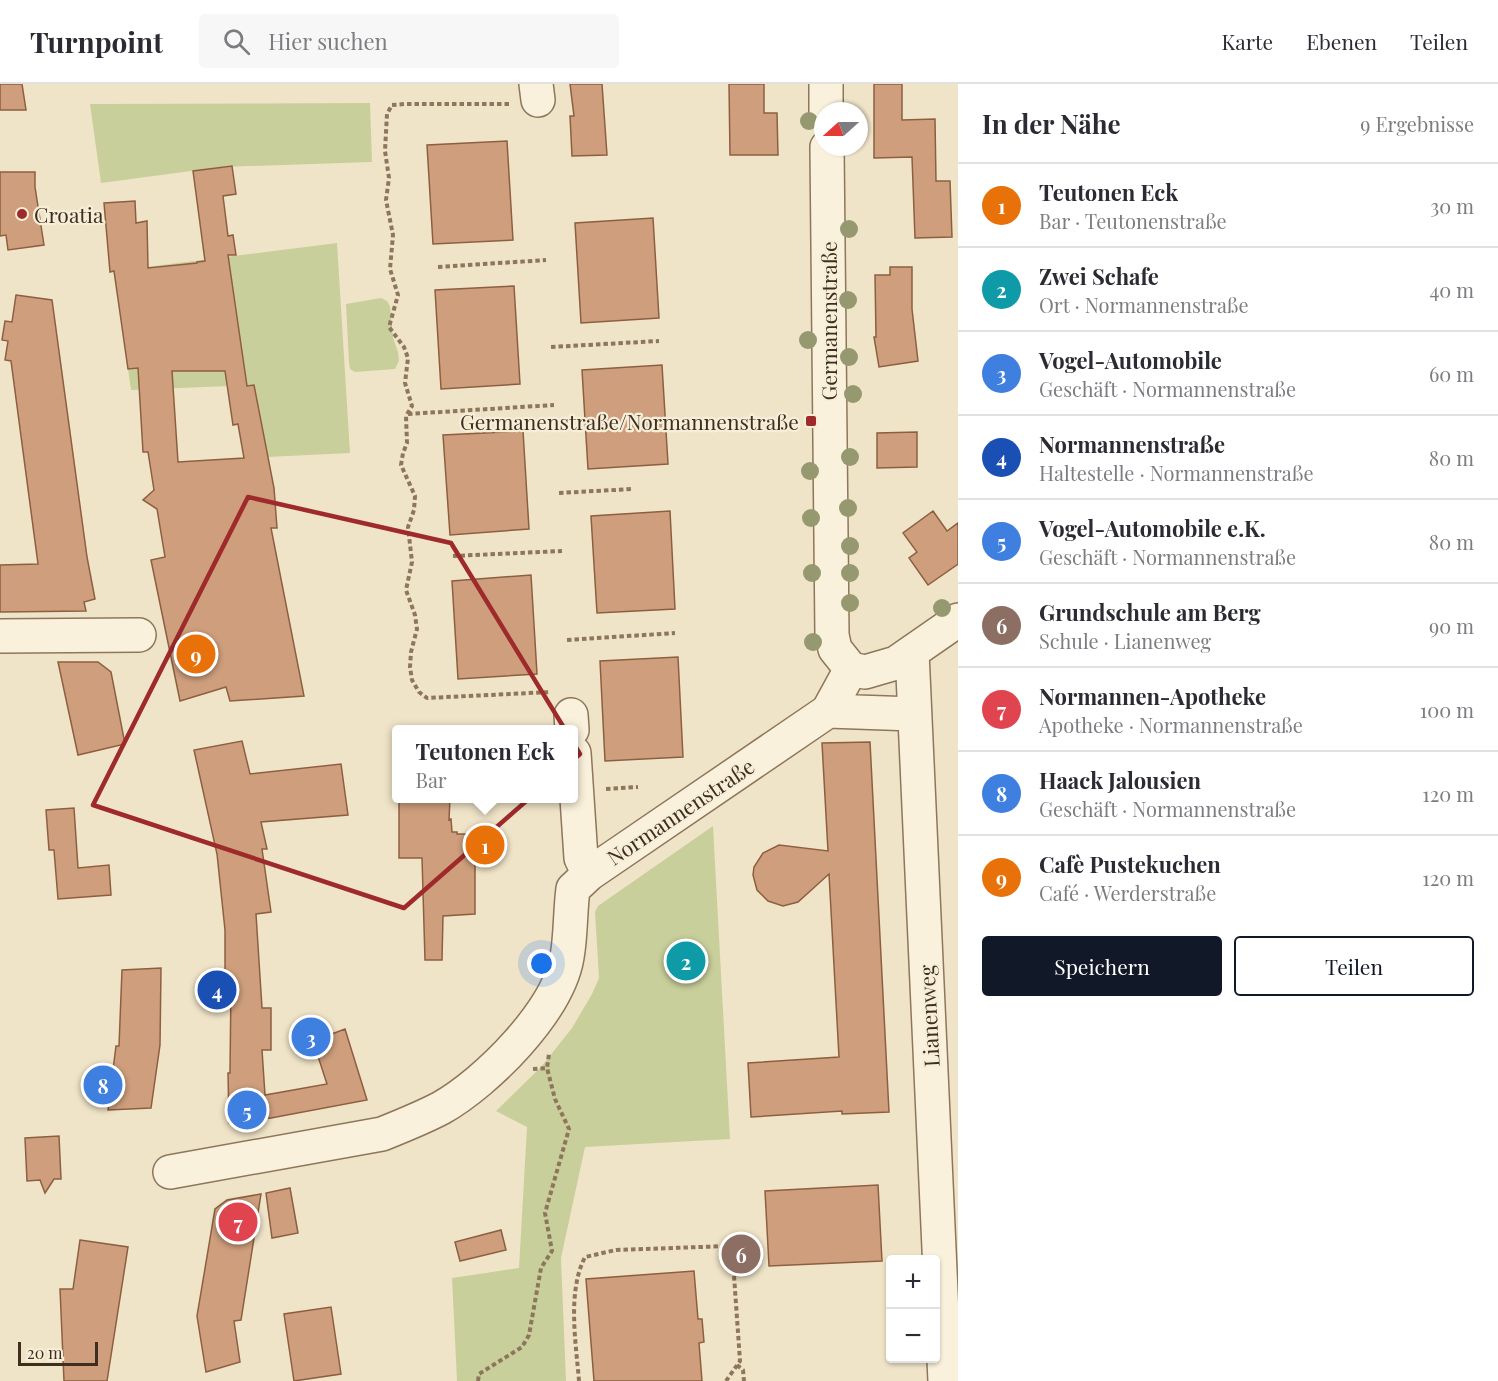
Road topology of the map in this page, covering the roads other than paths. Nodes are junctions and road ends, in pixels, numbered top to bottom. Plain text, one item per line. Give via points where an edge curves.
1 (826, 84) edge
2 (826, 102) edge
3 (827, 156) edge
4 (958, 620) edge
5 (139, 635) dead end
6 (6, 636) edge
7 (912, 652) junction
8 (851, 669) junction
9 (828, 711) junction
10 (914, 714) junction
11 (577, 803) edge
12 (589, 874) junction
13 (170, 1172) dead end
14 (945, 1381) edge

1 - 2 street
3 - 8 street, Germanenstraße via 832,635 836,649
4 - 7 street
5 - 6 street
7 - 8 street via 877,670
7 - 10 street, Lianenweg
8 - 9 street, Normannenstraße
9 - 10 street
9 - 12 street, Normannenstraße
10 - 14 street, Lianenweg
11 - 12 street via 581,858
12 - 13 street, Normannenstraße via 573,889 567,957 549,1002 522,1037 464,1092 413,1122 382,1134

